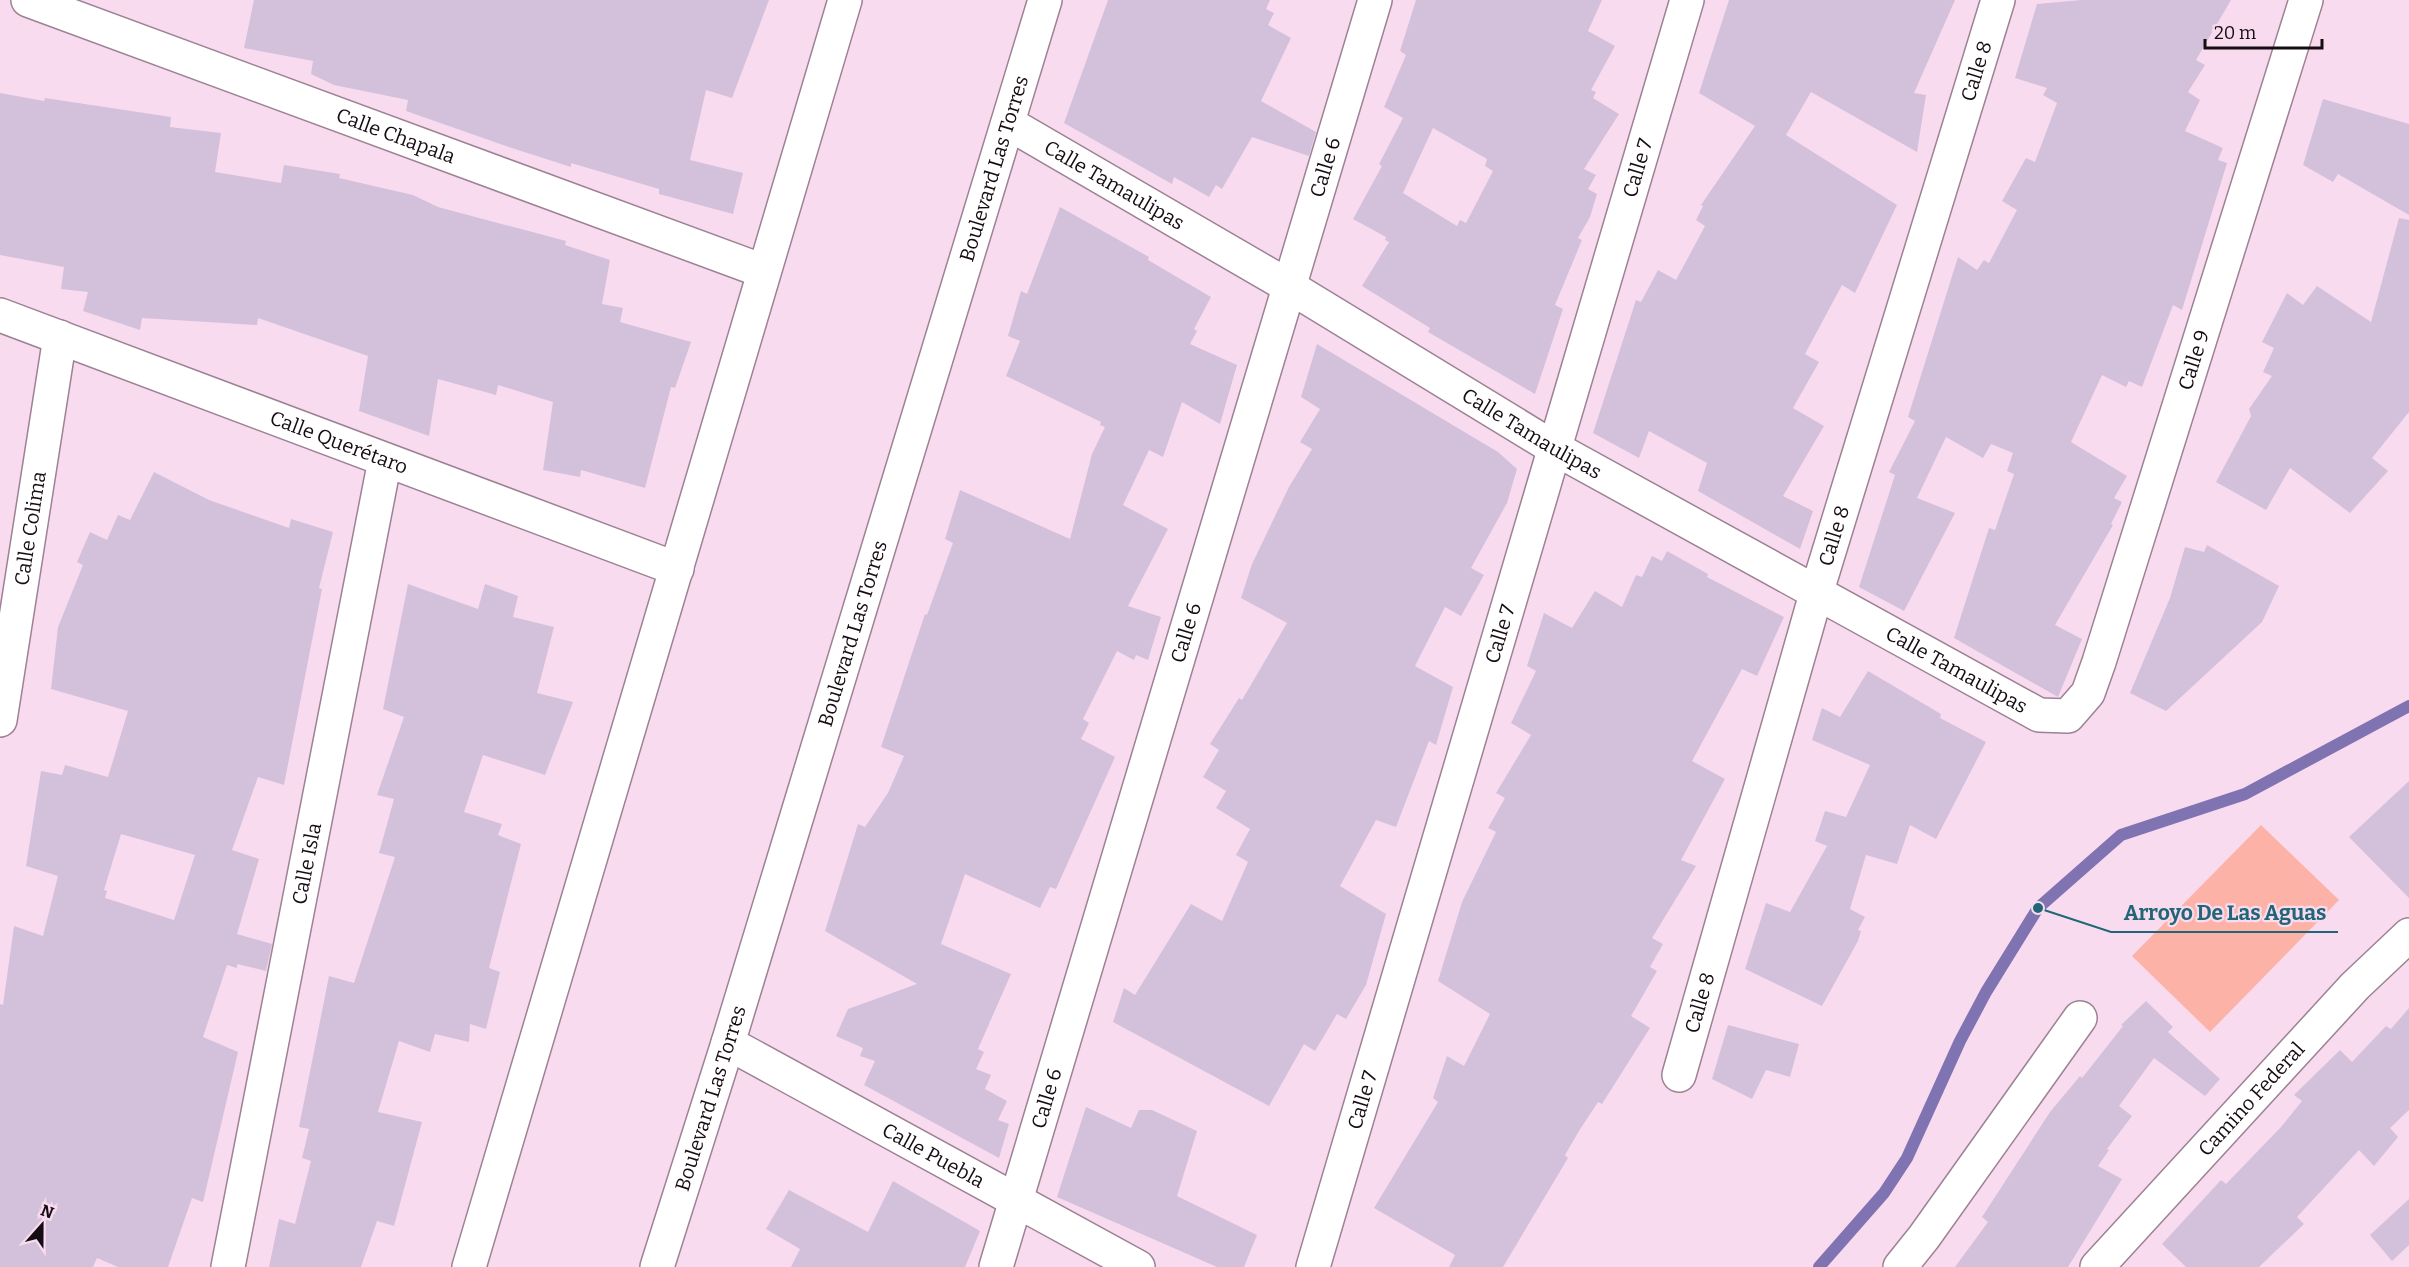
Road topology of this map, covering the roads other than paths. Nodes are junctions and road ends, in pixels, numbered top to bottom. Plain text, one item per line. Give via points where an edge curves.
1 (28, 0) edge
2 (845, 0) edge
3 (1045, 0) edge
4 (1375, 0) edge
5 (1687, 0) edge
6 (1998, 0) edge
7 (2306, 0) edge
8 (1008, 123) junction
9 (763, 271) junction
10 (1290, 287) junction
11 (0, 315) edge
12 (60, 337) junction
13 (1554, 448) junction
14 (385, 460) junction
15 (677, 570) junction
16 (1816, 594) junction
17 (2068, 716) joint
18 (0, 720) edge
19 (2409, 935) edge
20 (2080, 1018) dead end
21 (728, 1043) junction
22 (1679, 1075) dead end
23 (1017, 1200) junction
24 (228, 1267) edge
25 (469, 1267) edge
26 (657, 1267) edge
27 (996, 1267) edge
28 (1138, 1267) edge
29 (1313, 1267) edge
30 (1900, 1267) edge
31 (2097, 1267) edge

1 - 9 street, Calle Chapala
2 - 9 street
3 - 8 street, Boulevard Las Torres
4 - 10 street, Calle 6
5 - 13 street, Calle 7
6 - 16 street, Calle 8
7 - 17 street, Calle 9 via 2099,663 2088,693
8 - 10 street, Calle Tamaulipas
8 - 21 street, Boulevard Las Torres
9 - 15 street
10 - 13 street, Calle Tamaulipas
10 - 23 street, Calle 6
11 - 12 street, Calle Querétaro
12 - 14 street, Calle Querétaro
12 - 18 street, Calle Colima
13 - 16 street, Calle Tamaulipas
13 - 29 street, Calle 7
14 - 15 street, Calle Querétaro
14 - 24 street, Calle Isla
15 - 25 street
16 - 17 street, Calle Tamaulipas via 2038,715
16 - 22 street, Calle 8
19 - 31 street, Camino Federal via 2355,986
20 - 30 street
21 - 23 street, Calle Puebla
21 - 26 street, Boulevard Las Torres
23 - 27 street, Calle 6
23 - 28 street, Calle Puebla

